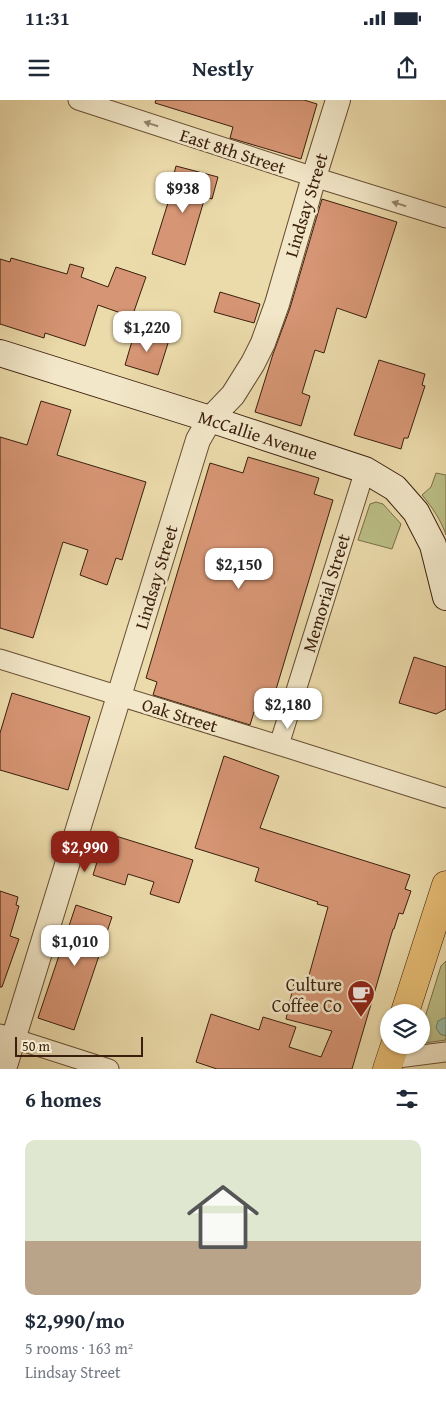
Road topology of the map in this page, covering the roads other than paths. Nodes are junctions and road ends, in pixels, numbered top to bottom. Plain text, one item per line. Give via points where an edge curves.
1 (78, 100) edge
2 (338, 100) edge
3 (314, 177) junction
4 (446, 218) edge
5 (0, 353) edge
6 (210, 419) junction
7 (365, 470) junction
8 (446, 597) edge
9 (0, 659) edge
10 (120, 696) junction
11 (279, 745) junction
12 (446, 798) edge
13 (446, 885) edge
14 (408, 1004) edge
15 (7, 1036) edge
16 (446, 1052) edge
17 (391, 1058) edge
18 (4, 1069) edge
19 (109, 1069) edge

3 -> 1 street, East 8th Street
2 - 3 street, Lindsay Street
4 -> 3 street, East 8th Street
3 - 6 street, Lindsay Street via 262,344 233,395
5 - 6 main road, McCallie Avenue
6 - 7 main road, McCallie Avenue
6 - 10 street, Lindsay Street via 198,440
7 - 8 main road, McCallie Avenue via 394,488 416,512 433,545
7 - 11 street, Memorial Street
9 - 10 street, Oak Street
10 - 11 street, Oak Street
10 - 15 street, Lindsay Street
11 - 12 street, Oak Street
13 - 14 main road
15 - 18 street, Lindsay Street
15 - 19 street
16 - 17 street

